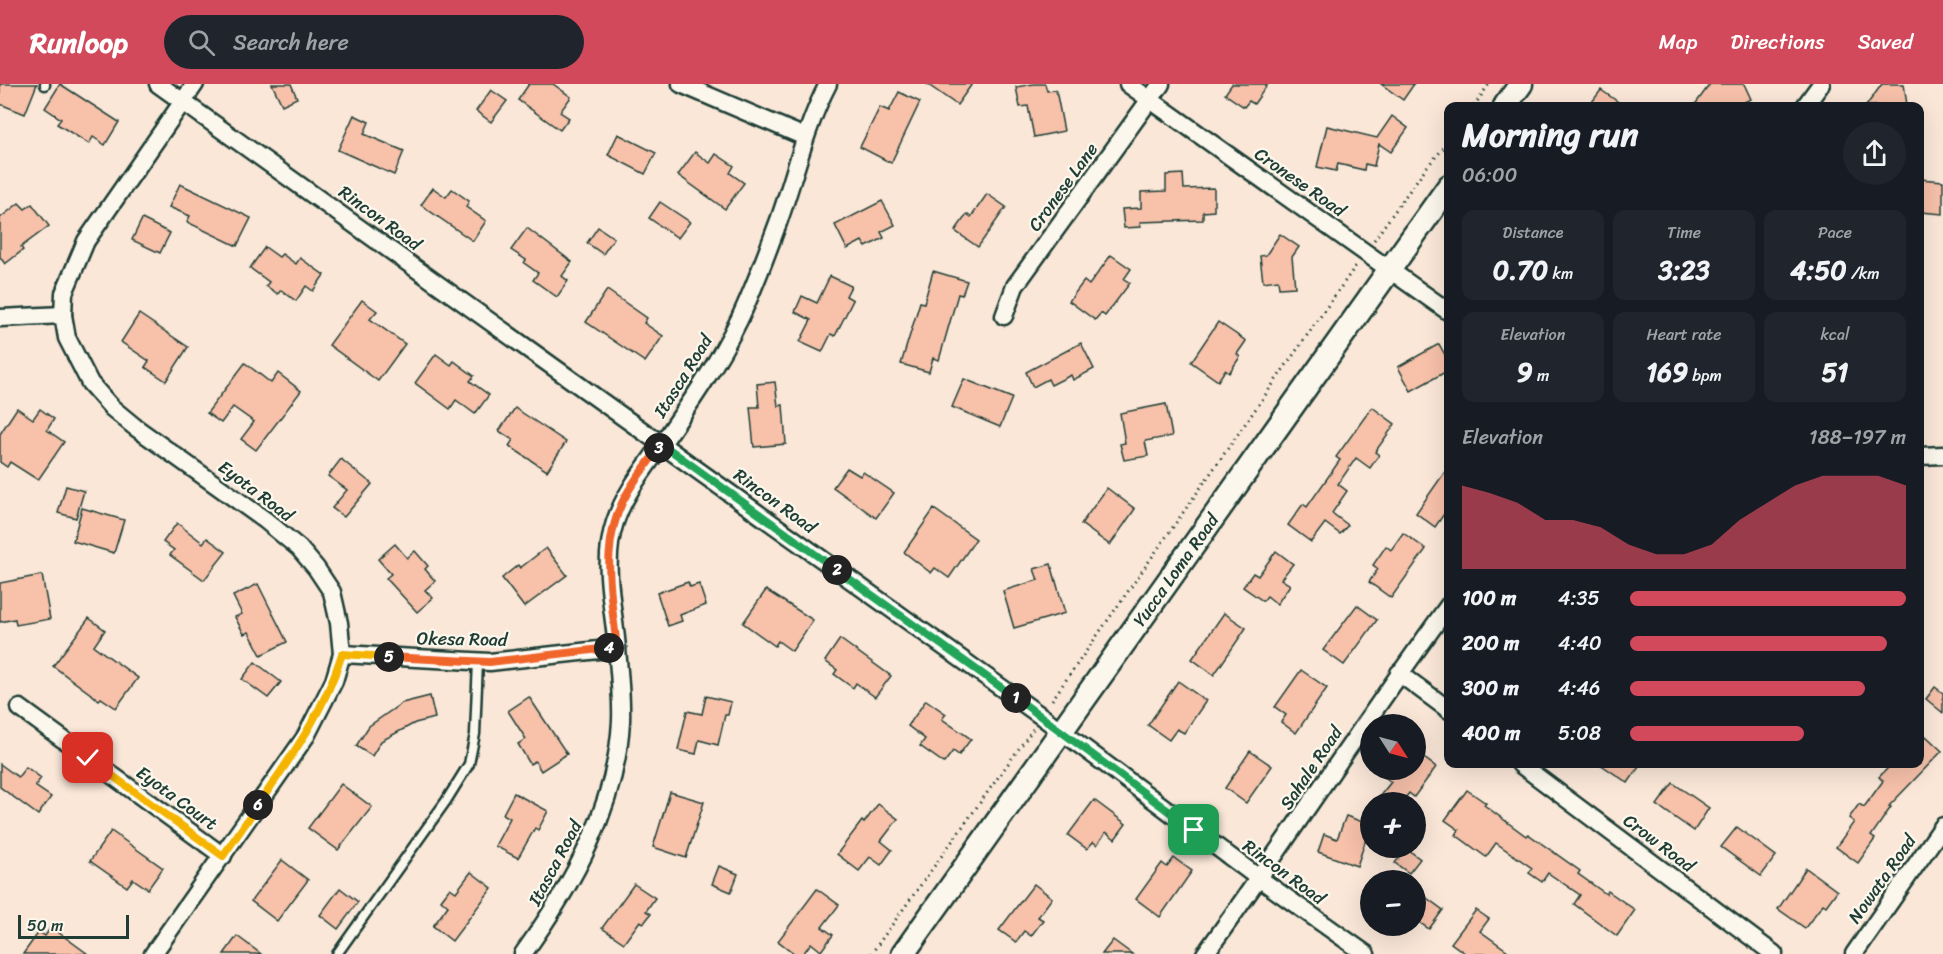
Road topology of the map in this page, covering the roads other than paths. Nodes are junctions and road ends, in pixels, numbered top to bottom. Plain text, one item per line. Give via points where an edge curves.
1 (158, 84) edge
2 (195, 84) edge
3 (681, 84) edge
4 (828, 84) edge
5 (1128, 84) edge
6 (1161, 84) edge
7 (1521, 84) edge
8 (1821, 84) edge
9 (1150, 100) junction
10 (183, 101) junction
11 (1508, 102) edge
12 (1808, 102) edge
13 (805, 137) junction
14 (1444, 193) edge
15 (1389, 270) junction
16 (1444, 308) edge
17 (63, 315) junction
18 (1004, 316) dead end
19 (0, 318) edge
20 (662, 444) junction
21 (1943, 455) edge
22 (1924, 456) edge
23 (1444, 612) edge
24 (617, 648) junction
25 (342, 654) junction
26 (478, 661) junction
27 (1400, 673) junction
28 (1444, 706) edge
29 (20, 708) dead end
30 (1062, 731) junction
31 (1525, 768) edge
32 (1943, 826) edge
33 (223, 856) junction
34 (1260, 879) junction
35 (153, 954) edge
36 (337, 954) edge
37 (523, 954) edge
38 (903, 954) edge
39 (1205, 954) edge
40 (1366, 954) edge
41 (1774, 954) edge
42 (1854, 954) edge

1 - 10 street, Rincon Road
2 - 10 street, Eyota Road
3 - 13 street
4 - 13 street, Itasca Road
5 - 9 street, Cronese Road
6 - 9 street, Cronese Lane
7 - 11 main road
8 - 12 street
9 - 15 street, Cronese Road
9 - 18 street, Cronese Lane via 1015,286
10 - 17 street, Eyota Road via 86,241 64,293
10 - 20 street, Rincon Road
13 - 20 street, Itasca Road via 778,222 739,319 715,365
14 - 15 main road, Yucca Loma Road
15 - 16 street, Cronese Road
15 - 30 main road, Yucca Loma Road
17 - 19 street
17 - 25 street, Eyota Road via 67,338 77,359 90,383 112,408 265,520 316,568 332,592
20 - 24 street, Itasca Road via 628,491 609,545 608,572
20 - 30 street, Rincon Road
21 - 22 street
23 - 27 street, Sahale Road
24 - 26 street, Okesa Road
24 - 37 street, Itasca Road via 621,719 605,808 584,858
25 - 26 street, Okesa Road
25 - 33 street, Eyota Road via 326,699 306,736
26 - 36 lane via 475,734 469,764
27 - 28 street
27 - 34 street, Sahale Road
29 - 33 street, Eyota Court
30 - 34 street, Rincon Road
30 - 38 main road, Yucca Loma Road
31 - 41 street, Crow Road
32 - 42 street, Nowata Road
33 - 35 street, Eyota Road
34 - 39 street, Sahale Road
34 - 40 street, Rincon Road

